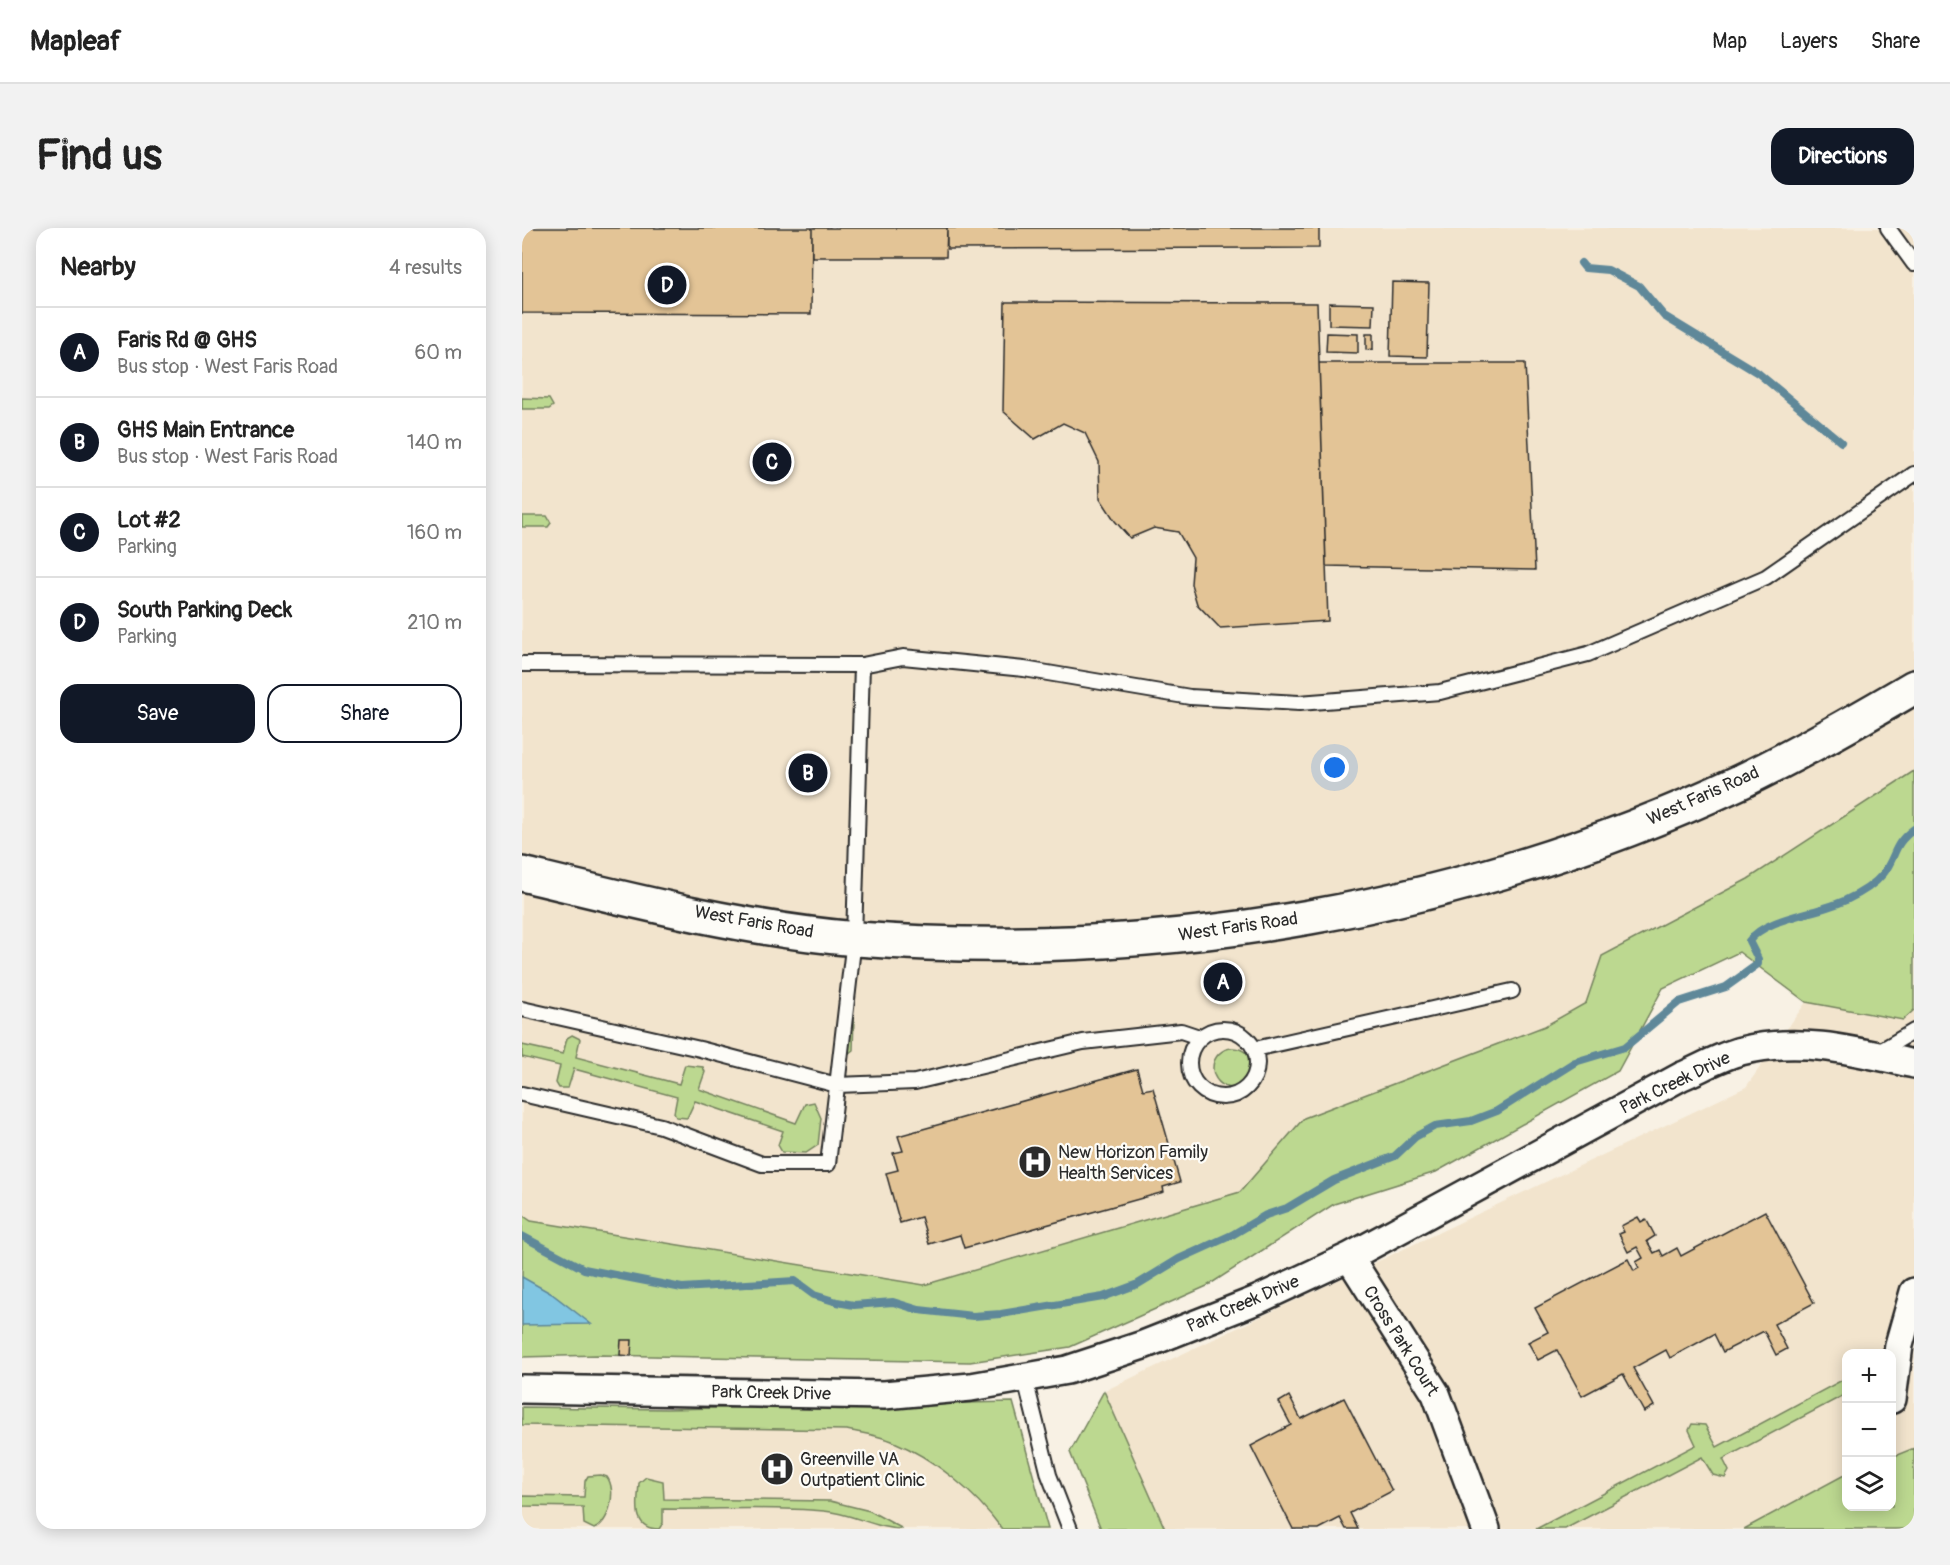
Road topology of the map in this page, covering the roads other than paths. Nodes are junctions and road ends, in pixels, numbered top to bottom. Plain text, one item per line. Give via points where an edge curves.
1 (1888, 228) edge
2 (1914, 264) edge
3 (1914, 474) edge
4 (522, 664) edge
5 (862, 664) junction
6 (1914, 687) edge
7 (522, 874) edge
8 (854, 939) junction
9 (1512, 991) dead end
10 (522, 1008) edge
11 (1914, 1032) edge
12 (1200, 1037) junction
13 (1255, 1049) junction
14 (1873, 1055) junction
15 (1914, 1064) edge
16 (837, 1085) junction
17 (522, 1094) edge
18 (1348, 1257) junction
19 (1914, 1292) edge
20 (1896, 1368) edge
21 (1025, 1379) junction
22 (522, 1389) edge
23 (1070, 1529) edge
24 (1486, 1529) edge

1 - 2 lane
3 - 5 lane via 1766,577 1588,654 1440,692 1277,702 1190,697 1024,669 903,657
4 - 5 lane
5 - 8 lane
6 - 8 main road, West Faris Road via 1742,781 1528,864 1423,893 1328,914 1219,931 1122,940 994,945
7 - 8 main road, West Faris Road via 738,921
8 - 16 lane
9 - 13 lane
10 - 16 lane
11 - 14 lane
12 - 13 lane via 1219,1028 1241,1032
12 - 13 lane via 1188,1055 1190,1077 1205,1093 1226,1098 1246,1089 1257,1070
12 - 16 lane via 1181,1030 1083,1042 915,1082
14 - 15 street, Park Creek Drive
14 - 18 street, Park Creek Drive via 1815,1044 1782,1044 1726,1056
16 - 17 lane via 828,1164 762,1164 661,1126
18 - 21 street, Park Creek Drive via 1143,1346
18 - 24 street, Cross Park Court via 1436,1394
19 - 20 street
21 - 22 street, Park Creek Drive via 884,1395
21 - 23 lane via 1049,1475

